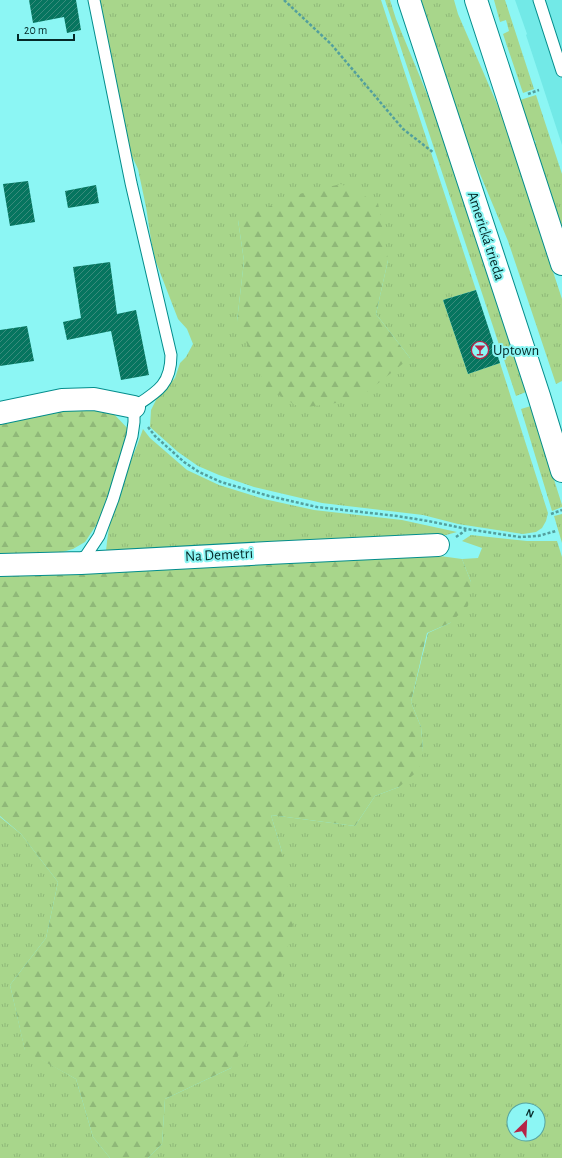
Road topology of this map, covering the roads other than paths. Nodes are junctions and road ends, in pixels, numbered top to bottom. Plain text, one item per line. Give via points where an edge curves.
1 (94, 0) edge
2 (409, 0) edge
3 (476, 0) edge
4 (539, 0) edge
5 (562, 71) edge
6 (562, 264) edge
7 (134, 407) junction
8 (0, 413) edge
9 (560, 459) edge
10 (438, 545) dead end
11 (81, 564) junction
12 (0, 565) edge

1 - 7 lane via 131,183 171,355 171,366 163,386
2 - 9 street, Americká trieda
3 - 6 street
4 - 5 lane
7 - 8 street via 94,399 62,400
7 - 11 lane via 132,436 113,499 99,536
10 - 11 street, Na Demetri
11 - 12 street, Na Demetri

